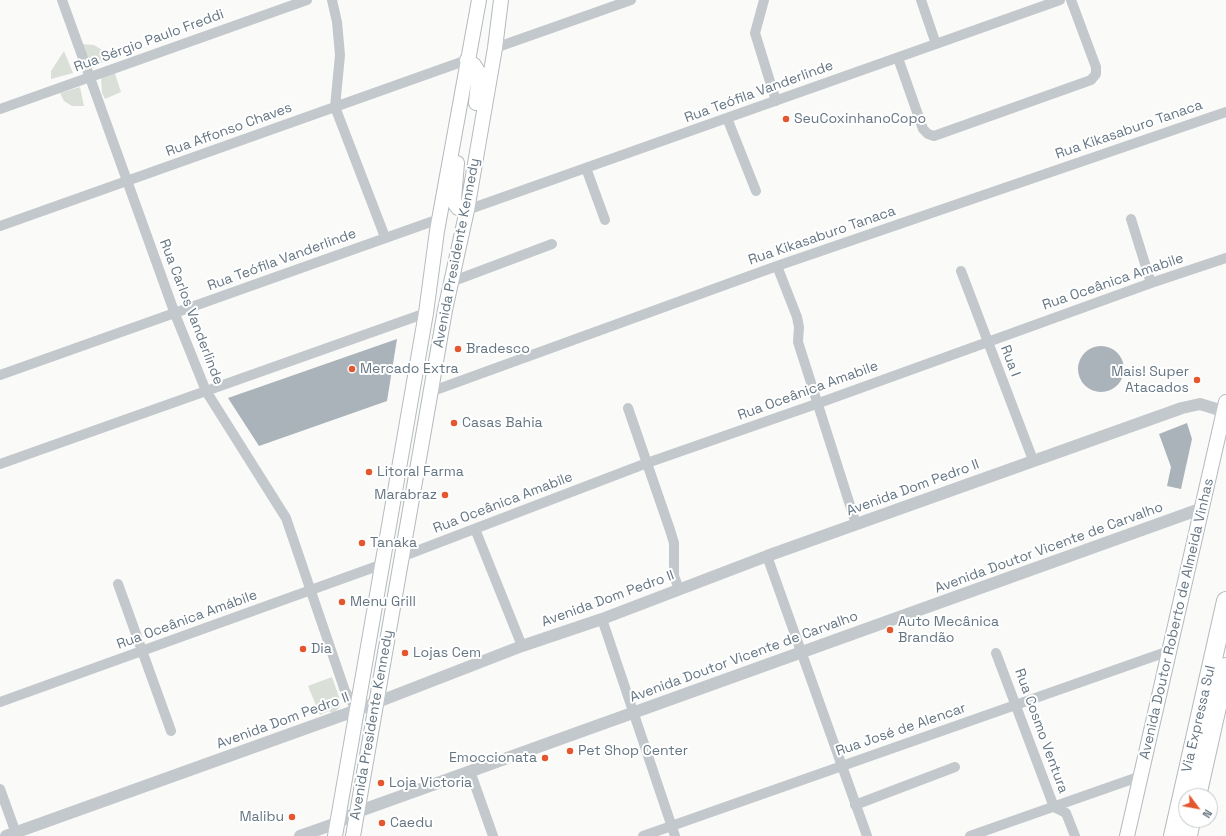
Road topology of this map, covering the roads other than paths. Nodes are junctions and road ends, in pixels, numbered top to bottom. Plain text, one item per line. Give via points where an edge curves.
1 (62, 0) edge
2 (307, 0) edge
3 (332, 0) edge
4 (479, 0) edge
5 (501, 0) edge
6 (631, 0) edge
7 (764, 0) edge
8 (921, 0) edge
9 (1060, 0) edge
10 (1070, 0) edge
11 (936, 44) junction
12 (495, 48) junction
13 (898, 58) junction
14 (467, 60) junction
15 (89, 77) junction
16 (776, 101) junction
17 (335, 107) junction
18 (0, 109) edge
19 (1226, 112) edge
20 (727, 118) junction
21 (453, 140) junction
22 (477, 150) junction
23 (586, 168) junction
24 (126, 181) junction
25 (756, 191) dead end
26 (467, 210) junction
27 (439, 219) junction
28 (1131, 219) dead end
29 (605, 220) dead end
30 (0, 226) edge
31 (385, 237) junction
32 (552, 244) dead end
33 (1226, 258) edge
34 (777, 266) junction
35 (961, 272) dead end
36 (451, 282) junction
37 (1151, 282) junction
38 (426, 313) junction
39 (175, 314) junction
40 (988, 341) junction
41 (0, 375) edge
42 (206, 391) junction
43 (430, 392) junction
44 (819, 403) junction
45 (628, 408) dead end
46 (1225, 409) edge
47 (1226, 435) edge
48 (1033, 460) junction
49 (1213, 460) junction
50 (647, 463) junction
51 (0, 464) edge
52 (1200, 509) junction
53 (856, 524) junction
54 (475, 529) junction
55 (767, 556) junction
56 (401, 557) junction
57 (383, 564) junction
58 (118, 584) dead end
59 (679, 589) junction
60 (312, 590) junction
61 (1226, 601) edge
62 (602, 619) junction
63 (522, 646) junction
64 (142, 650) junction
65 (1169, 651) junction
66 (801, 652) junction
67 (996, 653) dead end
68 (1226, 667) edge
69 (0, 702) edge
70 (375, 702) junction
71 (1017, 705) junction
72 (357, 710) junction
73 (634, 713) junction
74 (171, 731) dead end
75 (842, 766) junction
76 (955, 767) dead end
77 (470, 771) junction
78 (1141, 776) junction
79 (1199, 788) edge
80 (0, 789) edge
81 (855, 805) junction
82 (1054, 807) junction
83 (357, 812) junction
84 (671, 826) junction
85 (336, 829) edge
86 (13, 835) edge
87 (300, 836) edge
88 (353, 836) edge
89 (493, 836) edge
90 (642, 836) edge
91 (675, 836) edge
92 (867, 836) edge
93 (970, 836) edge
94 (1074, 836) edge
95 (1127, 836) edge
96 (1172, 836) edge

1 - 15 street, Rua Carlos Vanderlinde
2 - 15 street, Rua Sérgio Paulo Freddi
3 - 17 street via 340,49
4 - 14 main road, Avenida Presidente Kennedy
5 - 12 main road, Avenida Presidente Kennedy
6 - 12 street
7 - 16 street via 755,33
8 - 11 street
9 - 11 street, Rua Teófila Vanderlinde
10 - 13 street via 1096,67 1096,74 1091,80 934,136 923,129
11 - 13 street, Rua Teófila Vanderlinde
12 - 22 main road, Avenida Presidente Kennedy
13 - 16 street, Rua Teófila Vanderlinde
14 - 17 street, Rua Affonso Chaves
14 - 21 main road, Avenida Presidente Kennedy
14 - 22 main road via 479,73 475,118
15 - 18 street, Rua Sérgio Paulo Freddi
15 - 24 street, Rua Carlos Vanderlinde
16 - 20 street, Rua Teófila Vanderlinde
17 - 24 street, Rua Affonso Chaves
17 - 31 street
19 - 34 street, Rua Kikasaburo Tanaca
20 - 23 street, Rua Teófila Vanderlinde
20 - 25 street
21 - 26 main road via 458,150 454,199 458,208
21 - 27 main road, Avenida Presidente Kennedy
22 - 26 main road, Avenida Presidente Kennedy
23 - 26 street, Rua Teófila Vanderlinde
23 - 29 street
24 - 30 street, Rua Affonso Chaves
24 - 39 street, Rua Carlos Vanderlinde
26 - 36 main road, Avenida Presidente Kennedy
27 - 31 street, Rua Teófila Vanderlinde
27 - 38 main road, Avenida Presidente Kennedy
28 - 37 street
31 - 39 street, Rua Teófila Vanderlinde
32 - 36 street
33 - 37 street, Rua Oceânica Amabile
34 - 43 street, Rua Kikasaburo Tanaca
34 - 44 street via 796,317 799,327 798,342
35 - 40 street, Rua I
36 - 43 main road, Avenida Presidente Kennedy
37 - 40 street, Rua Oceânica Amabile
38 - 42 street
38 - 57 main road, Avenida Presidente Kennedy
39 - 41 street, Rua Teófila Vanderlinde
39 - 42 street, Rua Carlos Vanderlinde
40 - 44 street, Rua Oceânica Amabile
40 - 48 street, Rua I
42 - 51 street
42 - 60 street, Rua Carlos Vanderlinde via 286,518
43 - 56 main road, Avenida Presidente Kennedy
44 - 50 street, Rua Oceânica Amabile
44 - 53 street
45 - 50 street
46 - 48 street, Avenida Dom Pedro II via 1200,404 1182,408
46 - 49 main road, Avenida Doutor Roberto de Almeida Vinhas
47 - 49 main road
48 - 53 street, Avenida Dom Pedro II
49 - 52 main road, Avenida Doutor Roberto de Almeida Vinhas
50 - 54 street, Rua Oceânica Amabile
50 - 59 street via 674,543 674,576
52 - 65 main road, Avenida Doutor Roberto de Almeida Vinhas
52 - 66 street, Avenida Doutor Vicente de Carvalho
53 - 55 street, Avenida Dom Pedro II
54 - 56 street, Rua Oceânica Amabile
54 - 63 street
55 - 59 street, Avenida Dom Pedro II
55 - 66 street
56 - 70 main road, Avenida Presidente Kennedy
57 - 60 street, Rua Oceânica Amábile
57 - 72 main road, Avenida Presidente Kennedy
58 - 64 street
59 - 62 street, Avenida Dom Pedro II
60 - 64 street, Rua Oceânica Amábile
60 - 72 street, Rua Carlos Vanderlinde via 345,691
61 - 96 highway, Via Expressa Sul
62 - 63 street, Avenida Dom Pedro II
62 - 73 street
63 - 70 street, Avenida Dom Pedro II
64 - 69 street, Rua Oceânica Amábile
64 - 74 street
65 - 71 street, Rua José de Alencar
65 - 78 main road, Avenida Doutor Roberto de Almeida Vinhas
66 - 73 street, Avenida Doutor Vicente de Carvalho
66 - 75 street
67 - 71 street, Rua Cosmo Ventura
68 - 79 highway, Via Expressa Sul
70 - 72 street, Avenida Dom Pedro II
70 - 83 main road, Avenida Presidente Kennedy
71 - 75 street, Rua José de Alencar
71 - 82 street, Rua Cosmo Ventura
72 - 85 main road, Avenida Presidente Kennedy
72 - 86 street, Avenida Dom Pedro II
73 - 77 street, Avenida Doutor Vicente de Carvalho
73 - 84 street
75 - 81 street
75 - 84 street, Rua José de Alencar
76 - 81 street
77 - 83 street, Avenida Doutor Vicente de Carvalho
77 - 89 street
78 - 82 street
78 - 95 main road, Avenida Doutor Roberto de Almeida Vinhas
80 - 86 street
81 - 92 street
82 - 93 street
82 - 94 street, Rua Cosmo Ventura via 1066,813
83 - 85 street, Avenida Doutor Vicente de Carvalho
83 - 88 main road, Avenida Presidente Kennedy
84 - 90 street, Rua José de Alencar
84 - 91 street
85 - 87 street, Avenida Doutor Vicente de Carvalho

